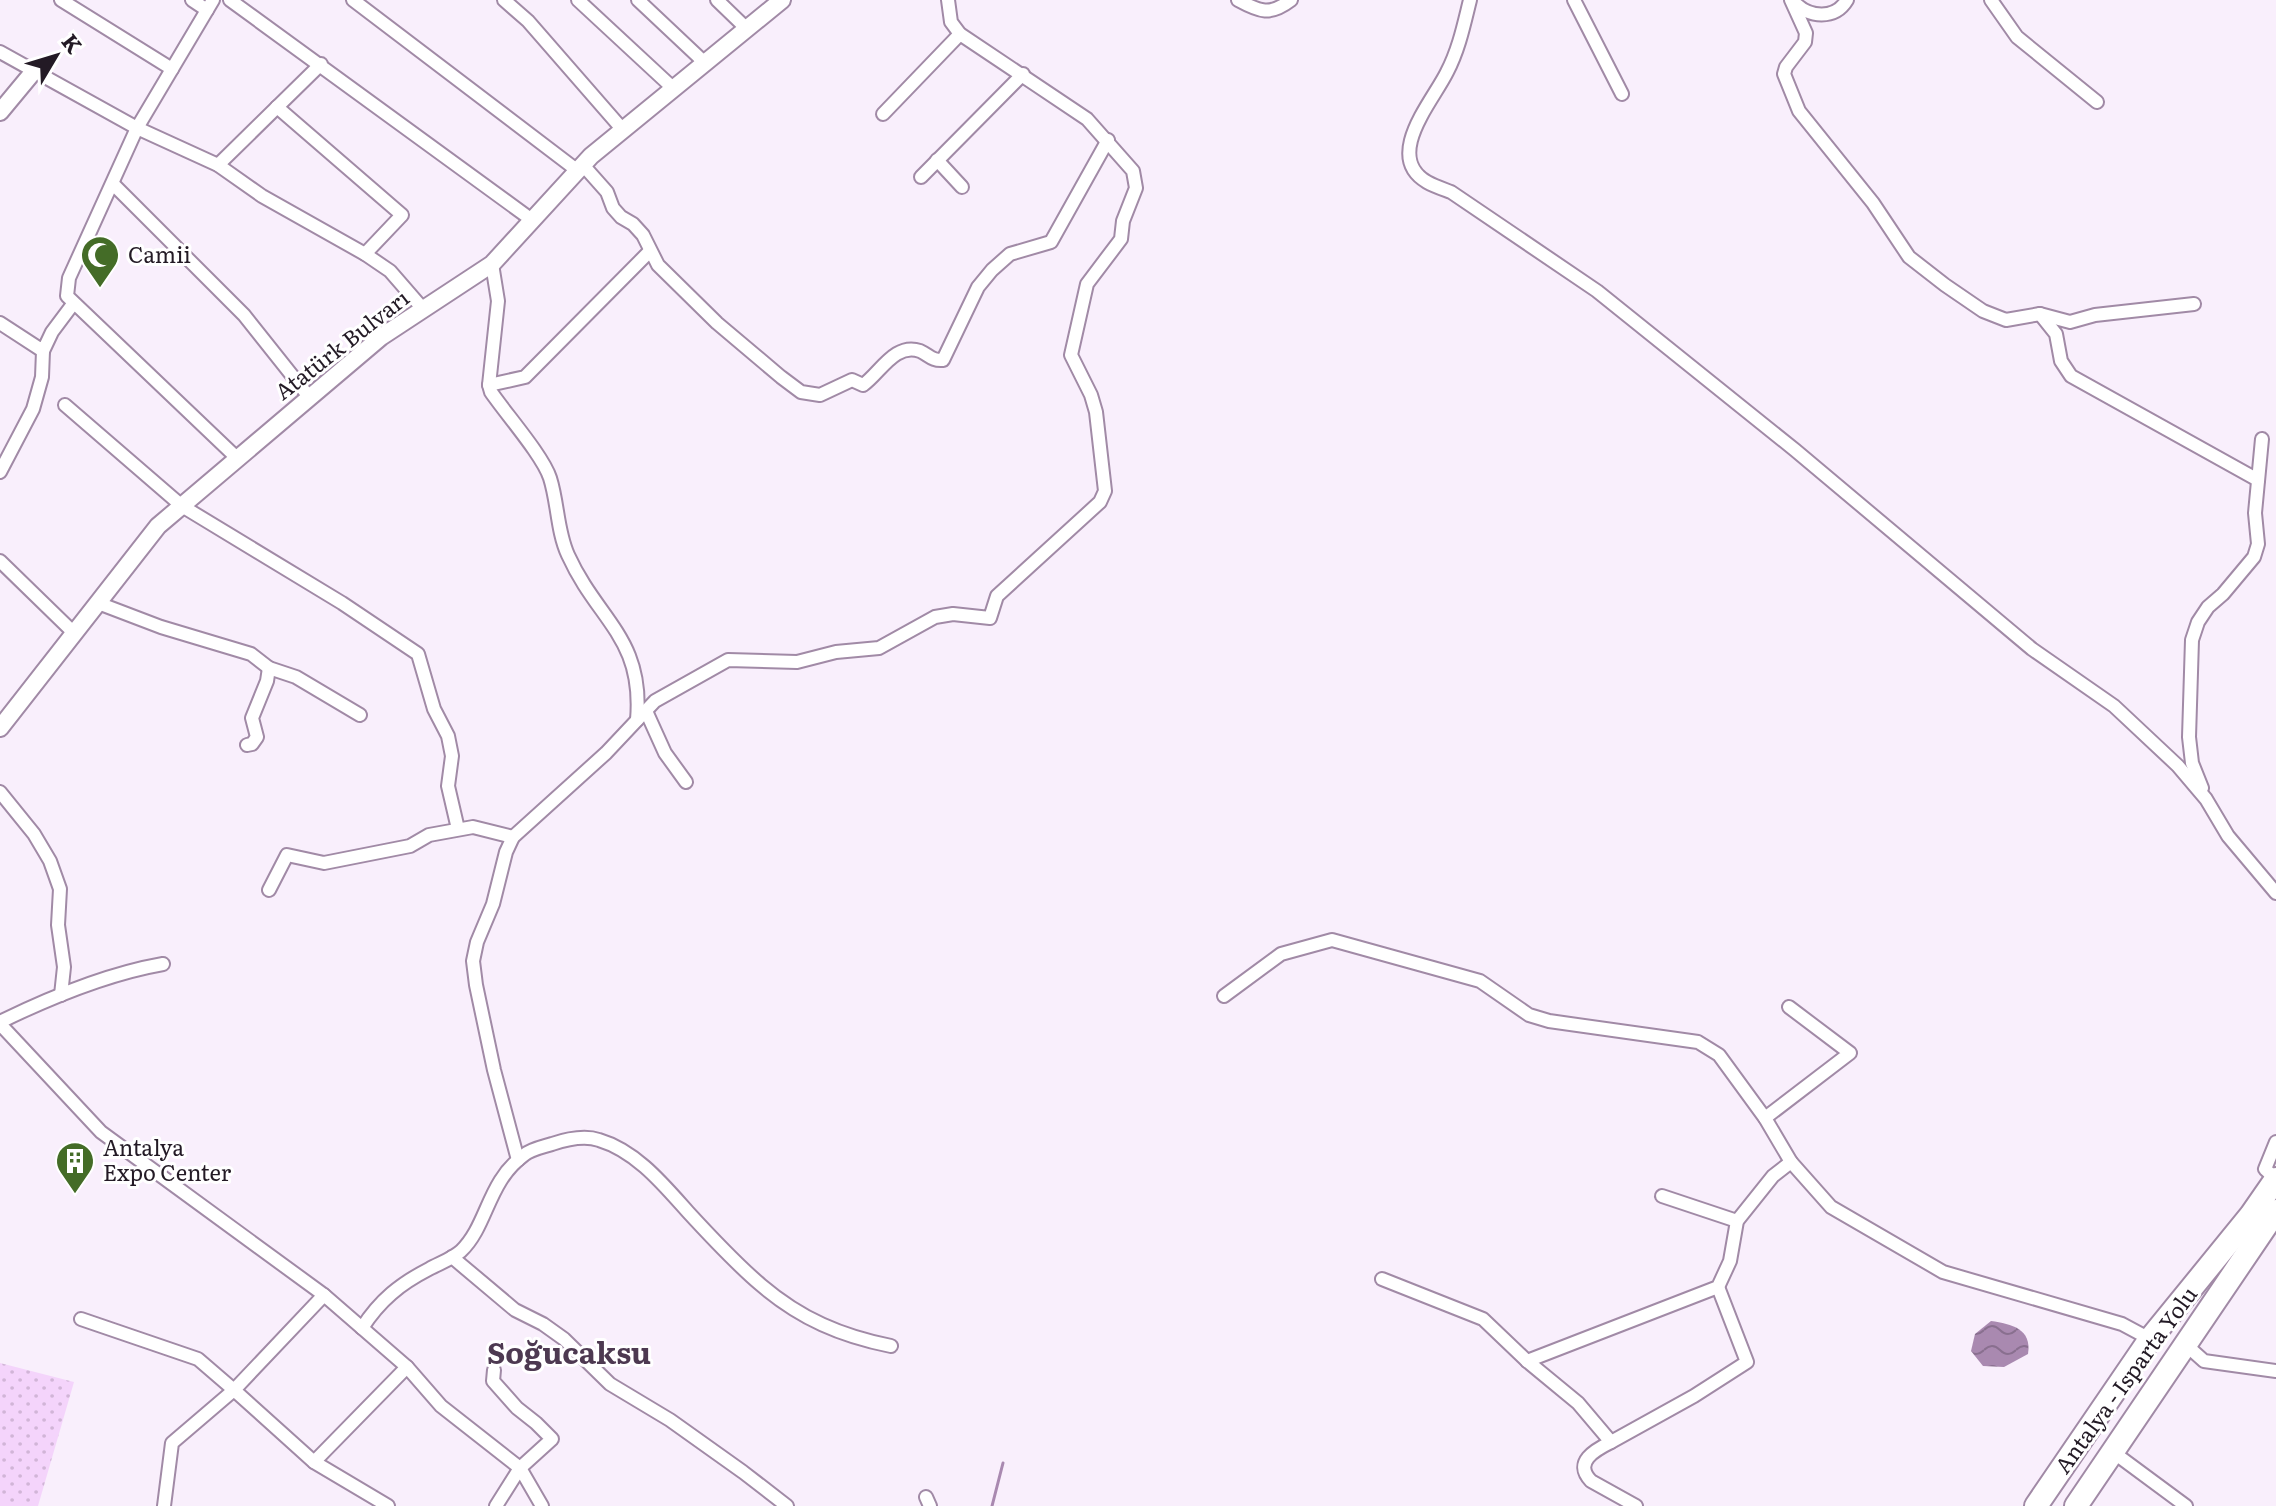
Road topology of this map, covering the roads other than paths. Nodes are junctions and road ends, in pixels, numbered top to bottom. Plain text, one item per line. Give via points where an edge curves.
1 (61, 0) edge
2 (192, 0) edge
3 (230, 0) edge
4 (353, 0) edge
5 (504, 0) edge
6 (578, 0) edge
7 (638, 0) edge
8 (717, 0) edge
9 (782, 0) edge
10 (948, 0) edge
11 (1238, 0) edge
12 (1291, 0) edge
13 (1470, 0) edge
14 (1574, 0) edge
15 (1791, 0) edge
16 (1847, 0) edge
17 (1991, 0) edge
18 (210, 5) edge
19 (747, 29) junction
20 (960, 34) junction
21 (0, 52) edge
22 (705, 63) junction
23 (321, 64) junction
24 (172, 69) junction
25 (34, 71) junction
26 (1023, 74) junction
27 (674, 89) junction
28 (1622, 94) dead end
29 (2097, 102) dead end
30 (277, 107) junction
31 (0, 112) edge
32 (883, 114) dead end
33 (137, 128) junction
34 (623, 130) junction
35 (1108, 140) junction
36 (937, 160) junction
37 (218, 165) junction
38 (580, 168) junction
39 (921, 177) dead end
40 (113, 184) junction
41 (962, 187) dead end
42 (532, 220) junction
43 (650, 251) junction
44 (365, 254) junction
45 (492, 264) junction
46 (73, 304) junction
47 (2194, 304) dead end
48 (423, 309) junction
49 (2040, 314) junction
50 (0, 323) edge
51 (43, 351) junction
52 (489, 385) junction
53 (310, 398) junction
54 (65, 405) dead end
55 (2262, 439) dead end
56 (238, 459) junction
57 (0, 472) edge
58 (2258, 480) junction
59 (182, 506) junction
60 (0, 561) edge
61 (98, 603) junction
62 (74, 633) junction
63 (269, 668) junction
64 (360, 715) dead end
65 (641, 716) junction
66 (0, 728) edge
67 (247, 745) dead end
68 (686, 782) dead end
69 (0, 792) edge
70 (2206, 799) junction
71 (458, 829) junction
72 (513, 837) junction
73 (269, 890) dead end
74 (2276, 893) edge
75 (163, 964) dead end
76 (61, 995) junction
77 (1224, 996) dead end
78 (1789, 1007) dead end
79 (0, 1023) edge
80 (1765, 1118) junction
81 (2276, 1142) edge
82 (518, 1160) junction
83 (1791, 1162) junction
84 (2276, 1179) edge
85 (1662, 1196) dead end
86 (2276, 1211) edge
87 (1737, 1221) junction
88 (452, 1257) junction
89 (1382, 1279) dead end
90 (1718, 1287) junction
91 (324, 1295) junction
92 (81, 1319) dead end
93 (362, 1328) junction
94 (2150, 1339) junction
95 (2185, 1344) junction
96 (891, 1346) dead end
97 (1527, 1361) junction
98 (407, 1367) junction
99 (494, 1370) dead end
100 (2276, 1371) edge
101 (234, 1390) junction
102 (1611, 1442) junction
103 (2113, 1452) junction
104 (314, 1462) junction
105 (520, 1468) junction
106 (385, 1505) edge
107 (164, 1506) edge
108 (496, 1506) edge
109 (542, 1506) edge
110 (787, 1506) edge
111 (1636, 1506) edge
112 (2036, 1506) edge
113 (2076, 1506) edge
114 (2186, 1506) edge

1 - 24 street
2 - 18 street
3 - 23 street
4 - 38 street
5 - 34 street
6 - 27 street
7 - 22 street
8 - 19 street
9 - 19 street, Atatürk Bulvarı
10 - 20 street via 951,22
11 - 12 street via 1268,12
13 - 70 street via 1448,71 1411,137 1412,163 1425,181 1451,192 1597,291 2032,649 2114,706
14 - 28 street
15 - 16 street via 1819,15 1836,11
15 - 49 street via 1806,33 1784,74 1792,99 1909,257 1996,317
17 - 29 street via 2017,37
18 - 24 street
19 - 22 street, Atatürk Bulvarı
20 - 26 street
20 - 32 street
21 - 25 street
22 - 27 street, Atatürk Bulvarı
23 - 30 street
23 - 42 street
24 - 33 street
25 - 31 street
25 - 33 street
26 - 35 street
26 - 36 street
27 - 34 street, Atatürk Bulvarı
30 - 37 street
30 - 44 street via 402,215
33 - 37 street
33 - 40 street
34 - 38 street, Atatürk Bulvarı
35 - 43 street via 1051,242 1010,254 978,287 943,360 906,349 863,385 852,380 820,395 801,392 717,323
35 - 65 street via 1133,171 1136,188 1121,239 1087,284 1071,355 1096,412 1105,474 1100,502 997,596 990,618 935,617 879,648 797,662 728,660 655,701
36 - 39 street
36 - 41 street
37 - 44 street
38 - 42 street, Atatürk Bulvarı
38 - 43 street via 607,192 613,208 643,235
40 - 46 street via 69,278 67,296
40 - 53 street via 244,315
42 - 45 street, Atatürk Bulvarı
43 - 52 street via 525,377
44 - 48 street via 390,271
45 - 48 street, Atatürk Bulvarı
45 - 52 street via 498,301
46 - 51 street
46 - 56 street
47 - 49 street via 2070,322
48 - 53 street, Atatürk Bulvarı
49 - 58 street via 2056,334 2061,361 2071,376
50 - 51 street
51 - 57 street via 33,409
52 - 65 street via 550,476 568,556 630,654
53 - 56 street, Atatürk Bulvarı
54 - 59 street
55 - 58 street
56 - 59 street, Atatürk Bulvarı
58 - 70 street via 2254,557 2208,607 2192,640 2189,737
59 - 61 street, Atatürk Bulvarı via 158,526
59 - 71 street via 418,654 448,736 448,786
60 - 62 street
61 - 62 street, Atatürk Bulvarı
61 - 63 street via 251,654
62 - 66 street, Atatürk Bulvarı
63 - 64 street via 296,677
63 - 67 street via 252,718 257,737
65 - 68 street
65 - 72 street
69 - 76 street via 34,834 60,889
70 - 74 street via 2228,836
71 - 72 street via 473,827
71 - 73 street via 429,835 410,846 324,863 287,855
72 - 82 street via 473,961
75 - 76 street
76 - 79 street
77 - 80 street via 1281,954 1332,940 1480,981 1529,1015 1549,1021 1698,1042 1719,1055
78 - 80 street via 1850,1053
79 - 91 street via 101,1132
80 - 83 street
81 - 84 street via 2265,1169
82 - 88 street via 500,1180 470,1240
82 - 96 street via 570,1138 598,1139 631,1156 664,1184 735,1260 789,1306 829,1329
83 - 87 street
83 - 94 street via 1831,1207 1943,1272 2122,1324
84 - 94 highway, Antalya - Isparta Yolu
85 - 87 street
86 - 95 highway, Antalya - Isparta Yolu
87 - 90 street via 1730,1261
88 - 93 street via 389,1294
88 - 110 street via 515,1310 564,1339 610,1384 706,1445
89 - 97 street via 1483,1319
90 - 97 street
90 - 102 street via 1747,1362
91 - 93 street
91 - 101 street
92 - 101 street via 198,1359
93 - 98 street
94 - 112 highway, Antalya - Isparta Yolu
95 - 100 street via 2204,1361
95 - 103 highway, Antalya - Isparta Yolu
97 - 102 street via 1578,1403
98 - 104 street
98 - 105 street via 441,1406
99 - 105 street via 493,1381 552,1439
101 - 104 street
101 - 107 street via 172,1443
102 - 111 street via 1588,1456 1585,1474
103 - 113 highway, Antalya - Isparta Yolu
103 - 114 street
104 - 106 street
105 - 108 street
105 - 109 street

